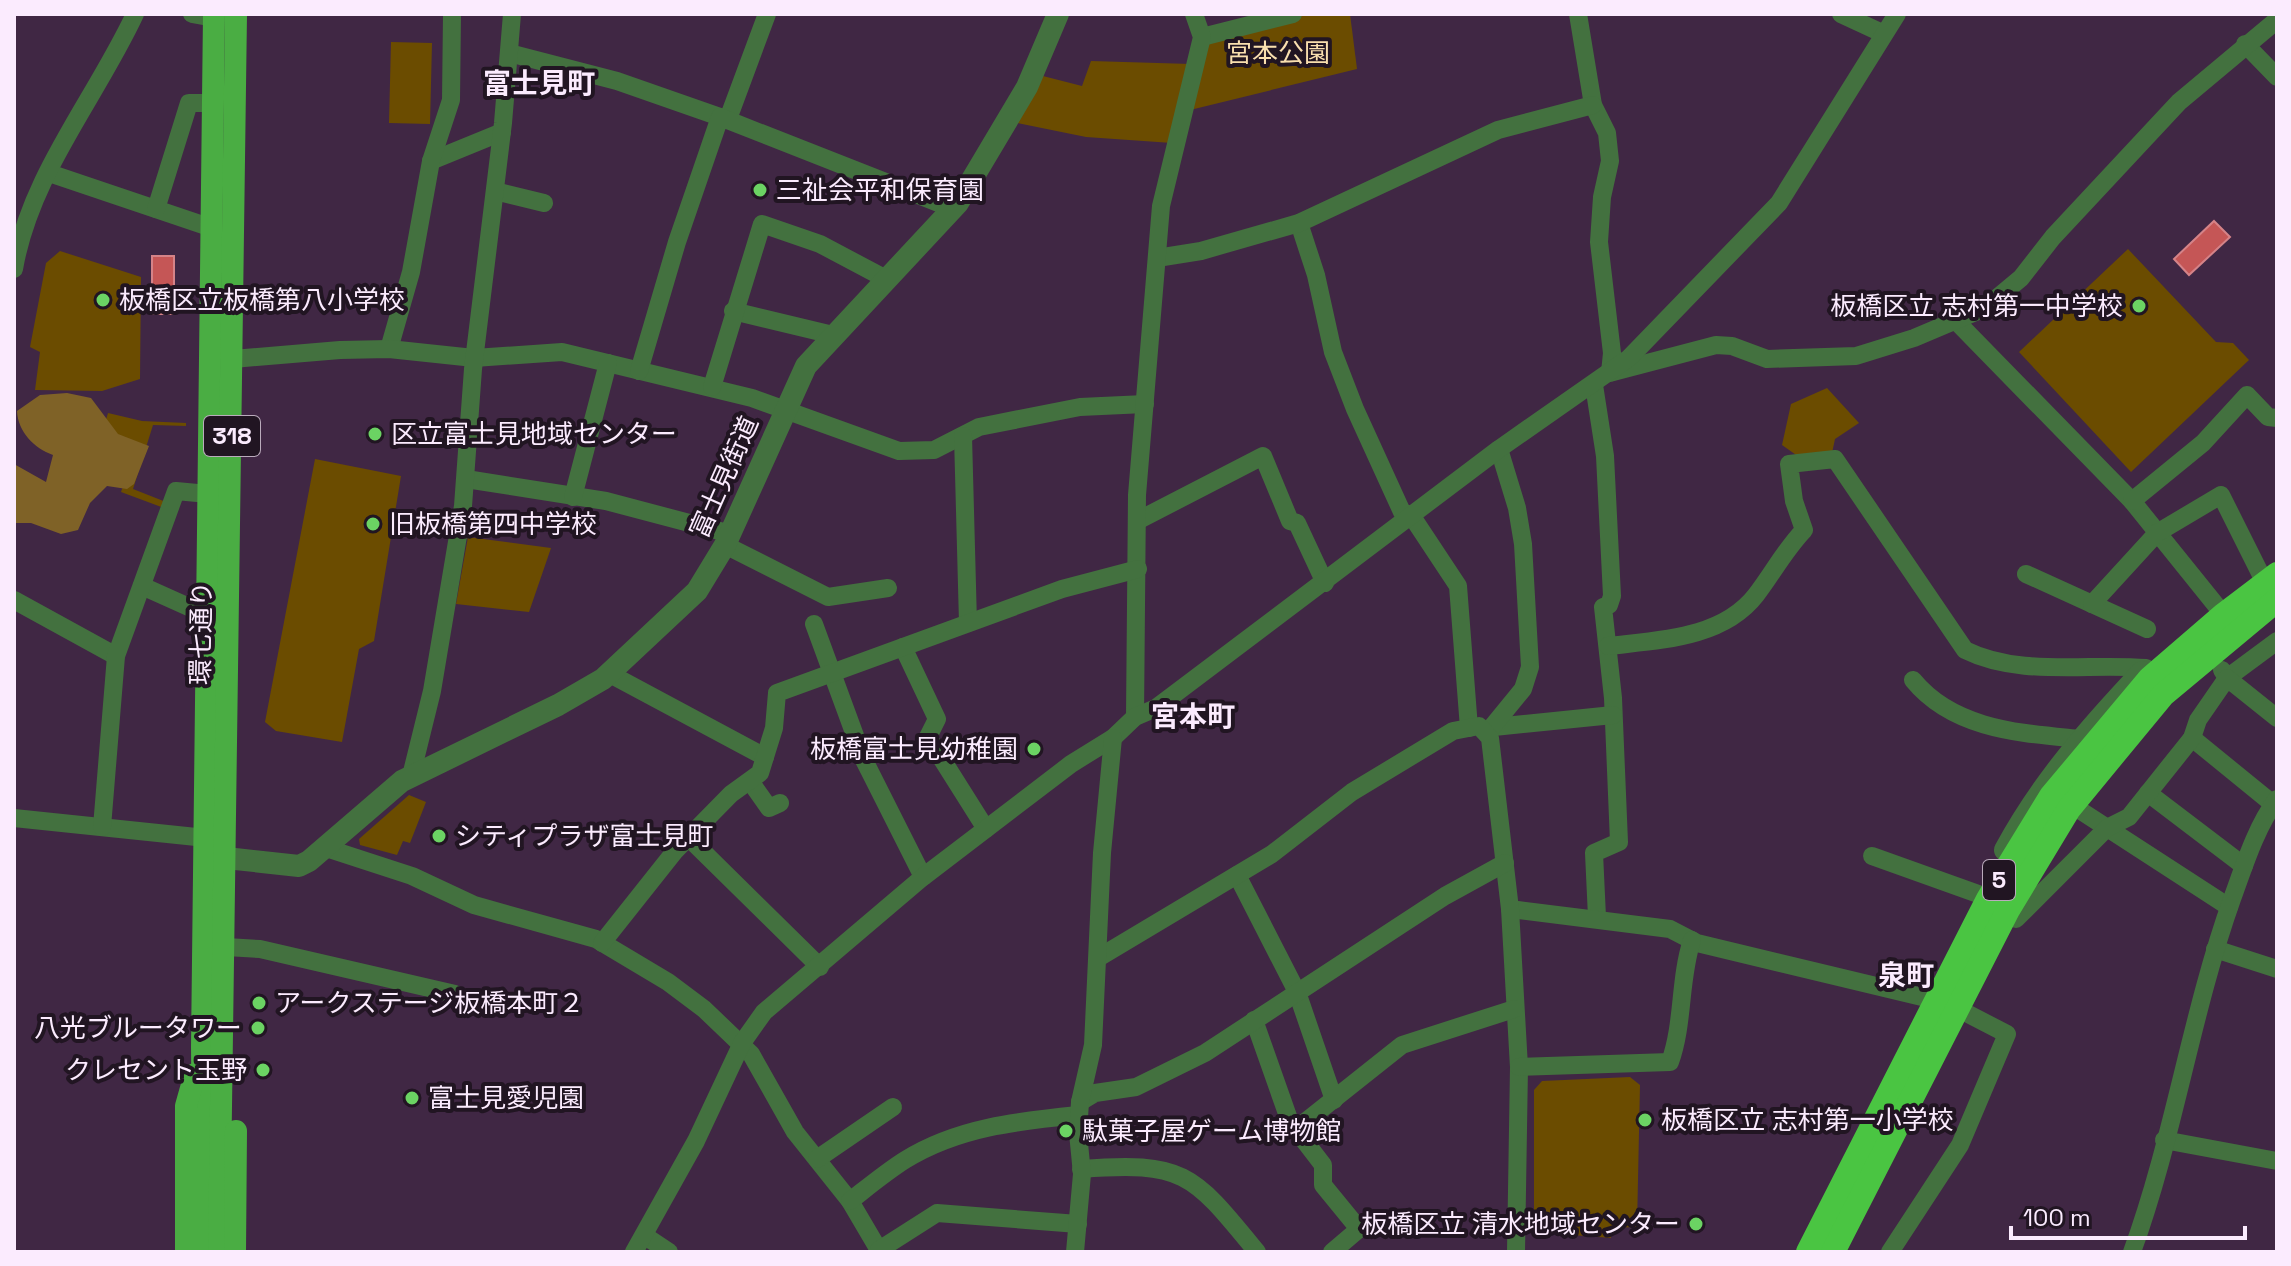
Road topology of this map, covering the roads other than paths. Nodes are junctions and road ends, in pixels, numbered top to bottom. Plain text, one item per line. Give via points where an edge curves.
1 (135, 14) edge
2 (452, 14) edge
3 (512, 14) edge
4 (767, 14) edge
5 (1194, 14) edge
6 (1293, 14) edge
7 (1578, 14) edge
8 (1841, 14) edge
9 (1897, 14) edge
10 (214, 15) edge
11 (1053, 16) edge
12 (2277, 20) edge
13 (1882, 33) junction
14 (1202, 37) junction
15 (2245, 44) junction
16 (509, 53) junction
17 (2277, 77) edge
18 (212, 103) junction
19 (1593, 105) junction
20 (724, 118) junction
21 (502, 132) junction
22 (431, 161) junction
23 (49, 173) junction
24 (495, 191) junction
25 (544, 203) dead end
26 (156, 209) junction
27 (954, 209) junction
28 (1299, 223) junction
29 (209, 227) junction
30 (15, 257) edge
31 (1157, 258) junction
32 (888, 280) junction
33 (733, 311) junction
34 (1957, 322) junction
35 (833, 335) junction
36 (389, 349) junction
37 (474, 358) junction
38 (233, 359) junction
39 (608, 363) junction
40 (639, 371) junction
41 (1610, 373) junction
42 (1594, 385) junction
43 (712, 387) junction
44 (1145, 404) junction
45 (784, 410) junction
46 (2277, 418) edge
47 (963, 436) junction
48 (1499, 449) junction
49 (466, 479) junction
50 (208, 494) junction
51 (573, 497) junction
52 (2132, 501) junction
53 (1411, 515) junction
54 (1137, 521) junction
55 (2157, 533) junction
56 (728, 540) junction
57 (1138, 569) junction
58 (2272, 572) edge
59 (2026, 574) dead end
60 (1325, 583) junction
61 (142, 586) junction
62 (888, 588) dead end
63 (14, 600) edge
64 (2277, 600) edge
65 (2092, 604) junction
66 (206, 608) junction
67 (2277, 608) edge
68 (2219, 609) junction
69 (968, 623) junction
70 (814, 624) dead end
71 (2147, 629) dead end
72 (2277, 641) edge
73 (1608, 646) junction
74 (903, 647) junction
75 (116, 656) junction
76 (2215, 662) junction
77 (2146, 668) junction
78 (833, 671) junction
79 (610, 674) junction
80 (2227, 678) junction
81 (1913, 680) dead end
82 (1613, 715) junction
83 (1135, 717) junction
84 (2277, 718) edge
85 (1469, 728) junction
86 (1491, 730) junction
87 (1113, 738) junction
88 (2192, 738) junction
89 (2080, 739) junction
90 (765, 757) junction
91 (411, 776) junction
92 (750, 781) junction
93 (2148, 793) junction
94 (2275, 801) edge
95 (780, 803) dead end
96 (2078, 809) junction
97 (14, 818) edge
98 (102, 827) junction
99 (2107, 828) junction
100 (986, 829) junction
101 (688, 837) junction
102 (206, 838) junction
103 (326, 848) junction
104 (1872, 856) dead end
105 (226, 858) junction
106 (1505, 863) junction
107 (2244, 866) junction
108 (1237, 875) junction
109 (923, 877) junction
110 (1981, 895) junction
111 (2229, 907) junction
112 (1510, 909) junction
113 (1597, 917) junction
114 (2016, 919) junction
115 (1692, 940) junction
116 (602, 943) junction
117 (226, 947) junction
118 (2215, 949) junction
119 (1098, 958) junction
120 (820, 967) junction
121 (2277, 969) edge
122 (1297, 992) junction
123 (455, 994) dead end
124 (1926, 998) junction
125 (1514, 1009) junction
126 (1965, 1015) junction
127 (224, 1018) junction
128 (1254, 1020) junction
129 (742, 1043) junction
130 (202, 1047) junction
131 (1519, 1067) junction
132 (1334, 1100) junction
133 (893, 1107) dead end
134 (1080, 1109) junction
135 (1295, 1130) junction
136 (2164, 1140) junction
137 (817, 1159) junction
138 (2277, 1161) edge
139 (1081, 1169) junction
140 (850, 1201) junction
141 (212, 1221) junction
142 (1078, 1224) junction
143 (645, 1236) junction
144 (880, 1251) edge
145 (186, 1252) edge
146 (204, 1252) edge
147 (219, 1252) edge
148 (235, 1252) edge
149 (634, 1252) edge
150 (669, 1252) edge
151 (1075, 1252) edge
152 (1257, 1252) edge
153 (1332, 1252) edge
154 (1516, 1252) edge
155 (1796, 1252) edge
156 (1808, 1252) edge
157 (1833, 1252) edge
158 (1844, 1252) edge
159 (1890, 1252) edge
160 (2132, 1252) edge

1 - 23 street via 112,65 73,123
2 - 22 street via 451,100
3 - 16 street
4 - 20 street
5 - 14 street
6 - 14 street
7 - 19 street
8 - 13 street
9 - 13 street
10 - 18 main road, 環七通り / 318
10 - 38 main road, 環七通り / 318
11 - 27 street, 富士見街道 via 1027,87
12 - 15 street
13 - 41 street via 1779,203
14 - 31 street via 1161,206
15 - 17 street
15 - 34 street via 2169,112 2062,226 2021,278 1985,308
16 - 20 street via 617,81
16 - 21 street
18 - 26 street via 189,103
18 - 29 main road, 環七通り / 318
19 - 28 street via 1498,130
19 - 41 street via 1607,133 1610,161 1599,242
20 - 27 street
20 - 40 street via 677,242
21 - 22 street
21 - 24 street
22 - 36 street via 411,272
23 - 26 street
23 - 30 street
24 - 25 street
24 - 37 street
26 - 29 street
27 - 32 street, 富士見街道
28 - 31 street
28 - 53 street via 1333,352 1402,512
29 - 50 main road, 環七通り / 318
31 - 44 street
32 - 33 street via 820,244 762,224
32 - 35 street, 富士見街道
33 - 35 street
33 - 43 street
34 - 41 street via 1856,356 1767,359 1716,345
34 - 52 street
35 - 45 street, 富士見街道 via 806,366
36 - 37 street
36 - 38 street
37 - 39 street via 562,352
37 - 49 street
38 - 105 main road, 環七通り / 318
39 - 40 street
39 - 51 street
40 - 43 street
41 - 42 street
42 - 48 street
42 - 73 street via 1605,456 1612,596 1603,607
43 - 45 street
44 - 47 street via 1080,407 979,427
44 - 54 street
45 - 47 street via 899,451 934,450
45 - 56 street, 富士見街道
46 - 52 street via 2268,417 2247,395 2203,443
47 - 69 street
48 - 53 street
48 - 86 street via 1523,544 1530,667 1523,689
49 - 51 street
49 - 91 street via 448,611
50 - 61 street via 176,491
50 - 66 main road, 環七通り / 318
51 - 56 street via 657,513
52 - 55 street
53 - 60 street
53 - 85 street via 1458,586
54 - 57 street
54 - 60 street via 1263,456 1290,521 1297,523
55 - 58 street via 2221,495
55 - 65 street
55 - 68 street
56 - 62 street via 828,597
56 - 79 street, 富士見街道 via 697,591
57 - 69 street
57 - 83 street
58 - 68 street
58 - 156 highway, 5, bridge via 2150,678 2051,796 1988,899
59 - 65 street
60 - 83 street via 1156,708
61 - 66 street via 191,608
61 - 75 street
63 - 75 street
64 - 157 highway, 5, bridge via 2163,695 2069,809 2008,910
65 - 71 street
66 - 102 main road, 環七通り / 318
67 - 76 street
68 - 77 street
69 - 74 street
70 - 78 street
72 - 80 street
73 - 77 street via 1697,633 1742,610 1804,530 1789,464 1835,459 1965,650 1984,660 2016,664
73 - 82 street
74 - 78 street
74 - 100 street via 937,719 928,737
75 - 98 street
76 - 80 street
76 - 96 street via 2128,744
77 - 89 street
78 - 90 street via 777,693
78 - 109 street via 864,760
79 - 90 street
79 - 91 street, 富士見街道
80 - 84 street
80 - 88 street
81 - 89 street via 1958,715 2006,732
82 - 86 street
82 - 113 street via 1619,842 1594,853
83 - 87 street
85 - 86 street
85 - 108 street via 1453,731 1325,809 1272,854
86 - 106 street
87 - 100 street
87 - 119 street
88 - 93 street
88 - 94 street
89 - 110 street via 2037,794
90 - 92 street via 760,773
91 - 103 street, 富士見街道
92 - 95 street via 769,808
92 - 101 street
93 - 99 street via 2129,817
93 - 107 street
94 - 107 street
96 - 99 street
96 - 114 street
97 - 98 street
98 - 102 street
99 - 111 street
99 - 114 street
100 - 109 street
101 - 116 street
101 - 120 street
102 - 105 street
102 - 130 main road, 環七通り / 318
103 - 105 street, 富士見街道 via 299,866
103 - 116 street via 412,876 474,905
104 - 110 street
105 - 117 main road, 環七通り / 318
106 - 112 street
106 - 122 street
107 - 111 street
108 - 119 street
108 - 122 street
109 - 120 street
110 - 124 street
111 - 118 street
112 - 113 street
112 - 125 street
113 - 115 street via 1670,929
114 - 126 street
115 - 124 street
115 - 131 street via 1670,1062
116 - 129 street via 668,982
117 - 123 street via 260,949
117 - 127 main road, 環七通り / 318
118 - 121 street
118 - 136 street
119 - 134 street via 1093,1045
120 - 129 street via 764,1012
122 - 128 street
122 - 132 street
124 - 126 street
124 - 155 street
125 - 131 street
125 - 132 street via 1402,1045
126 - 158 street
126 - 159 street via 2007,1034 1960,1145
127 - 141 main road, 環七通り / 318
127 - 148 main road via 236,1101
128 - 134 street via 1160,1077 1095,1093
128 - 135 street
129 - 137 street
129 - 143 street
130 - 141 main road, 環七通り / 318
130 - 145 main road via 186,1106
131 - 154 street
132 - 135 street
133 - 137 street
134 - 139 street
134 - 140 street via 949,1138 906,1159
135 - 153 street via 1323,1165 1323,1185 1359,1229
136 - 138 street
136 - 160 street
137 - 140 street
139 - 142 street
139 - 152 street via 1150,1166 1182,1176 1199,1186
140 - 144 street
141 - 146 main road, 環七通り / 318
141 - 147 main road, 環七通り / 318
142 - 144 street via 937,1213
142 - 151 street
143 - 149 street
143 - 150 street

